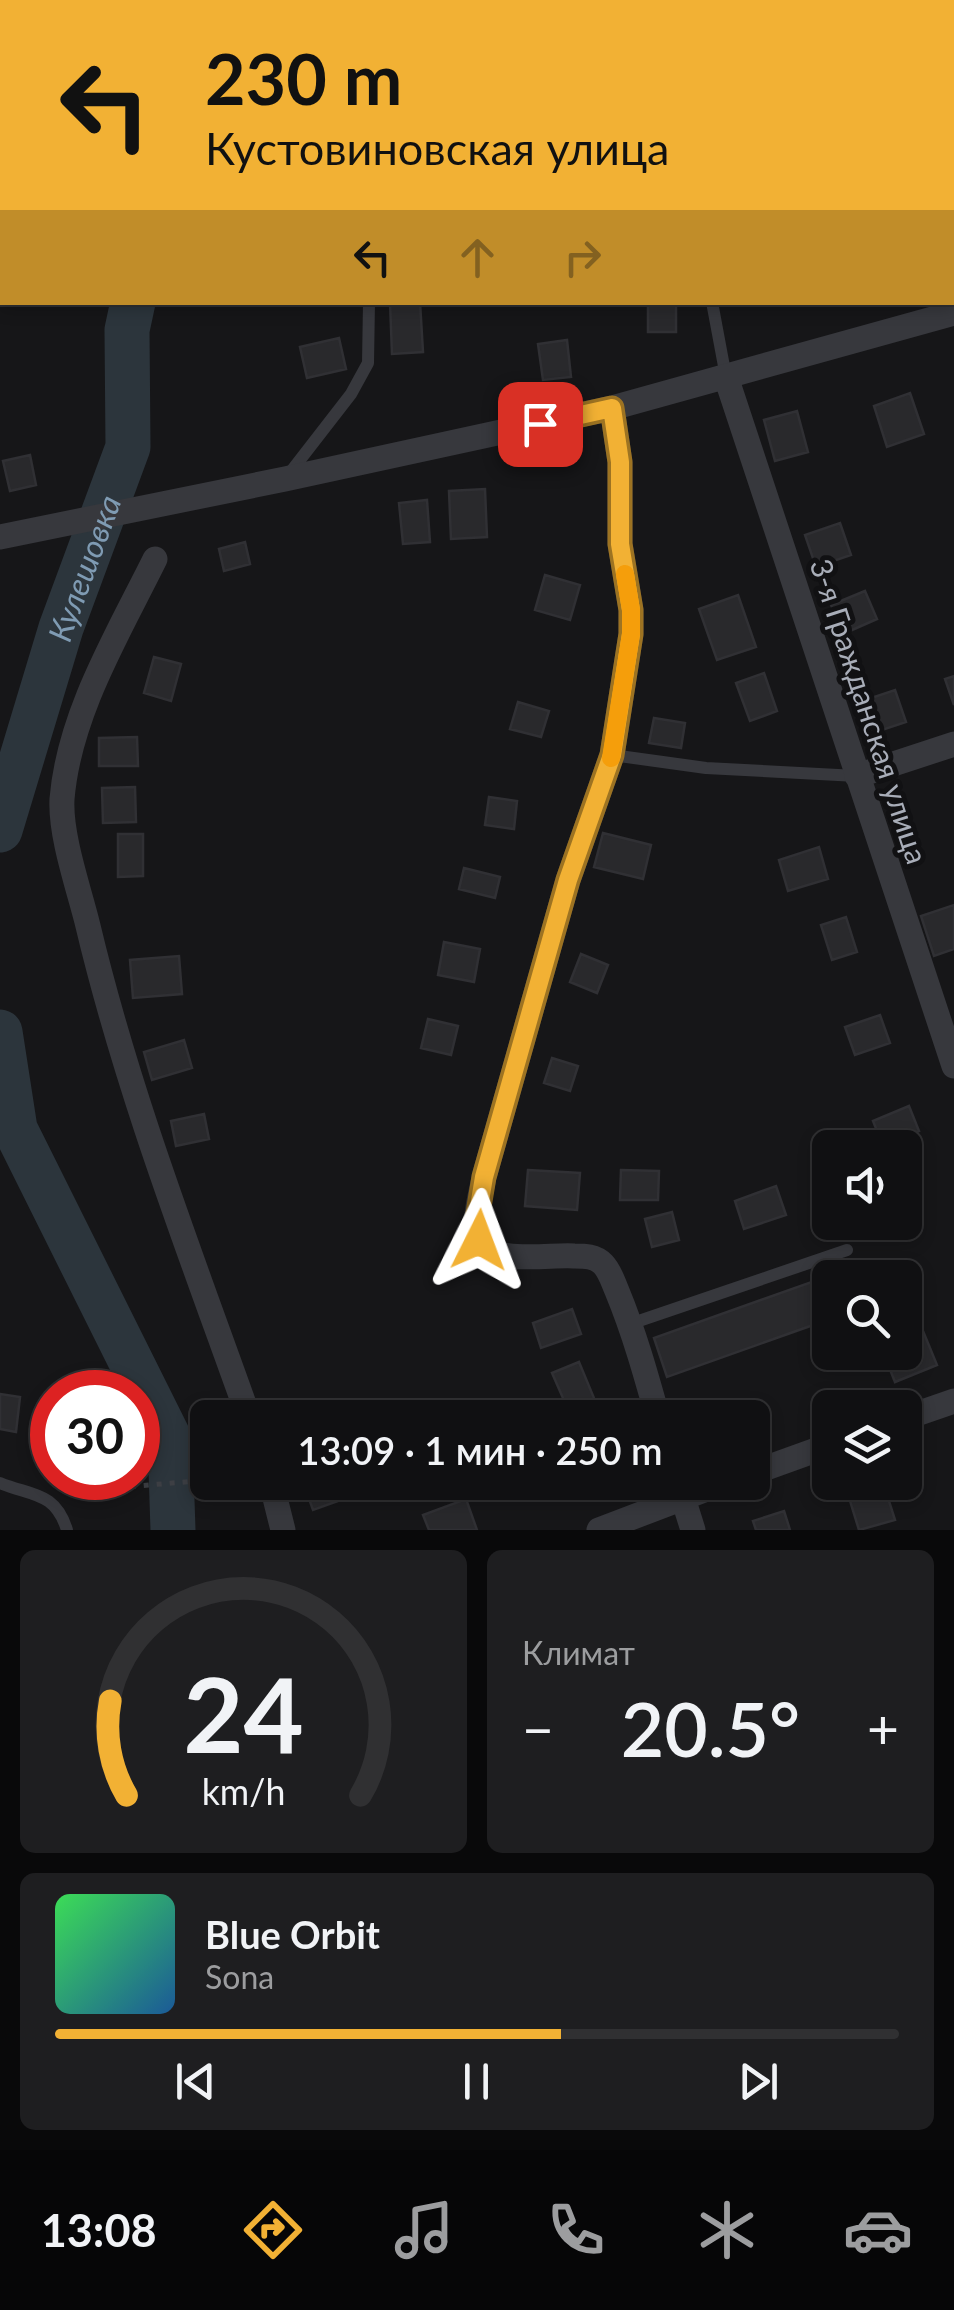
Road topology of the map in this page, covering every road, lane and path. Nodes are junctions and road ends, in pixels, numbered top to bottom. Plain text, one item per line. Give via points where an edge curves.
1 (369, 305) edge
2 (713, 305) edge
3 (954, 312) edge
4 (726, 377) junction
5 (612, 408) junction
6 (285, 479) junction
7 (4, 536) edge
8 (154, 559) dead end
9 (954, 744) edge
10 (612, 755) junction
11 (856, 776) junction
12 (954, 1066) edge
13 (848, 1250) dead end
14 (630, 1324) junction
15 (243, 1400) edge
16 (653, 1400) edge
17 (954, 1400) edge
18 (922, 1412) edge
19 (812, 1451) edge
20 (770, 1467) edge
21 (190, 1481) edge
22 (0, 1483) edge
23 (160, 1484) edge
24 (30, 1492) edge
25 (47, 1500) edge
26 (276, 1500) edge
27 (660, 1500) edge
28 (683, 1500) edge
29 (67, 1530) edge
30 (283, 1530) edge
31 (599, 1530) edge
32 (693, 1530) edge

1 - 6 lane via 368,362
2 - 4 lane
3 - 4 street
4 - 5 street
4 - 11 street, 3-я Гражданская улица
5 - 6 street
5 - 10 street via 631,610
6 - 7 street
8 - 15 street via 82,712 62,818 133,1092
9 - 11 street
10 - 11 lane
10 - 14 street via 568,880 477,1219 479,1240 491,1252 599,1260
11 - 12 street, 3-я Гражданская улица
13 - 14 lane
14 - 16 street
17 - 18 street
19 - 20 street
21 - 23 path
22 - 24 lane
25 - 29 lane
26 - 30 street
27 - 31 street
28 - 32 street

